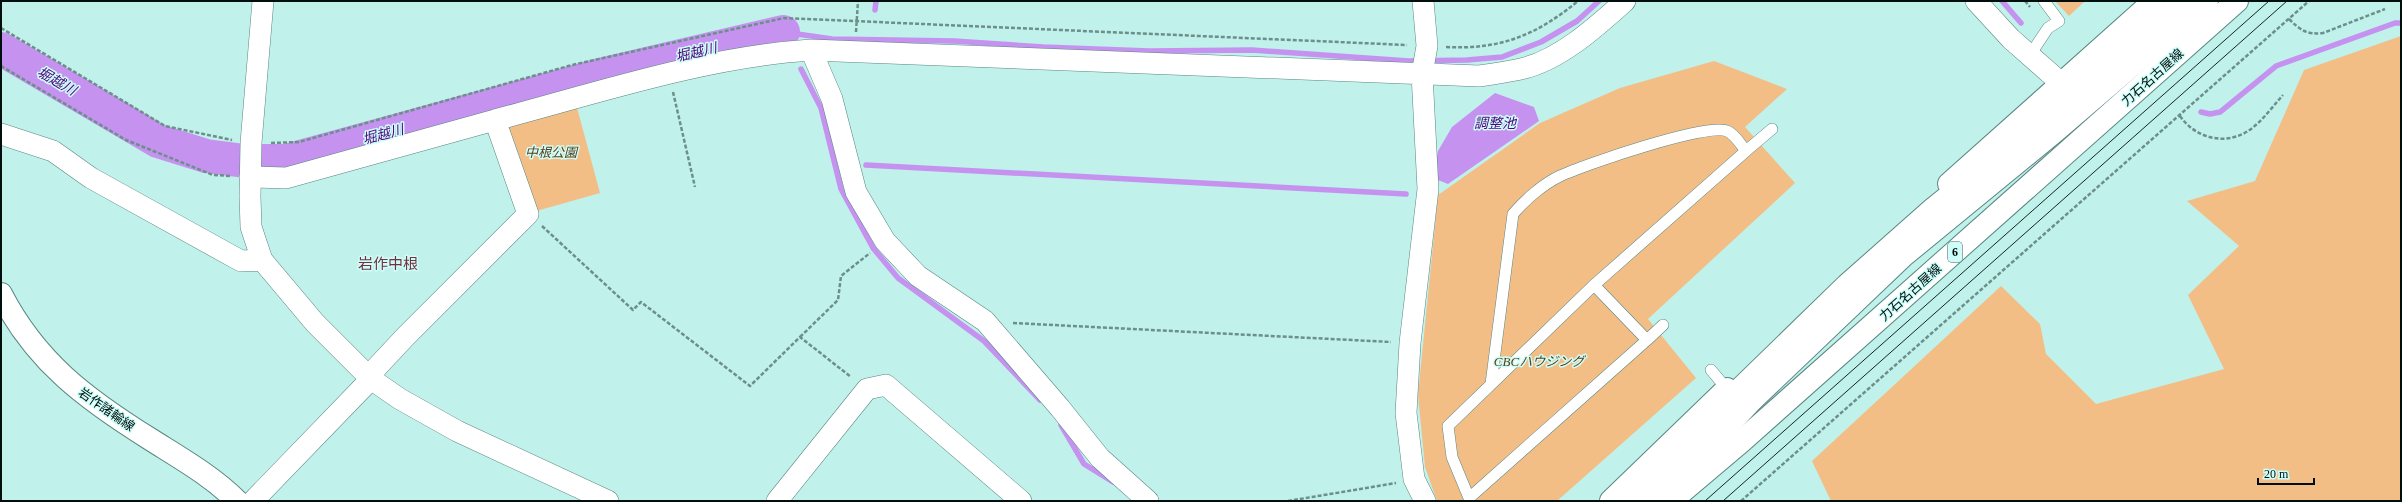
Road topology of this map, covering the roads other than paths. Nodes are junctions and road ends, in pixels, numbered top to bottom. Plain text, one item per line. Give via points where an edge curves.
1 (263, 1) edge
2 (1423, 1) edge
3 (1625, 1) edge
4 (1976, 1) edge
5 (2044, 1) edge
6 (2154, 1) edge
7 (2183, 1) edge
8 (2207, 1) edge
9 (2237, 1) edge
10 (2148, 43) junction
11 (811, 50) junction
12 (2030, 55) junction
13 (1422, 74) junction
14 (2061, 83) junction
15 (495, 120) junction
16 (1772, 129) dead end
17 (1, 134) edge
18 (1746, 151) junction
19 (250, 177) junction
20 (262, 260) junction
21 (1594, 285) junction
22 (1, 294) edge
23 (1663, 325) dead end
24 (1647, 340) junction
25 (1711, 370) dead end
26 (371, 379) junction
27 (1491, 384) junction
28 (1727, 389) junction
29 (237, 501) edge
30 (253, 501) edge
31 (608, 501) edge
32 (777, 501) edge
33 (1020, 501) edge
34 (1148, 501) edge
35 (1425, 501) edge
36 (1611, 501) edge
37 (1635, 501) edge
38 (1657, 501) edge
39 (1670, 501) edge

1 - 19 street
2 - 13 street via 1427,46
3 - 13 street via 1592,31 1561,52 1522,69 1479,76
4 - 12 street via 2011,39
5 - 12 lane via 2059,22 2048,28
6 - 14 main road
7 - 10 main road
8 - 10 main road
9 - 39 main road, 力石名古屋線 / 6
10 - 37 main road via 2075,96 1934,208 1847,285 1739,390
10 - 38 main road via 1897,261 1758,394
11 - 13 street
11 - 15 street via 776,52 669,74
11 - 34 street via 832,99 856,192 885,241 918,276 985,321 1100,458
12 - 14 street
13 - 35 street via 1428,189 1410,343 1406,413 1414,480
14 - 28 main road
15 - 19 street via 286,178
15 - 26 street via 528,214 406,336 376,368
16 - 18 lane
17 - 20 street via 53,151 91,178 241,261
18 - 21 lane
18 - 27 lane via 1727,130 1665,139 1560,176 1524,202 1513,214
19 - 20 street via 251,227
20 - 26 street via 315,323
21 - 24 lane
21 - 27 lane
22 - 29 main road, 岩作諸輪線 via 28,339 54,368 101,407 207,477
23 - 24 lane
24 - 27 lane via 1469,498 1452,457 1448,426
25 - 28 lane
26 - 30 street
26 - 31 street via 456,432
28 - 36 main road
32 - 33 street via 867,389 886,385

